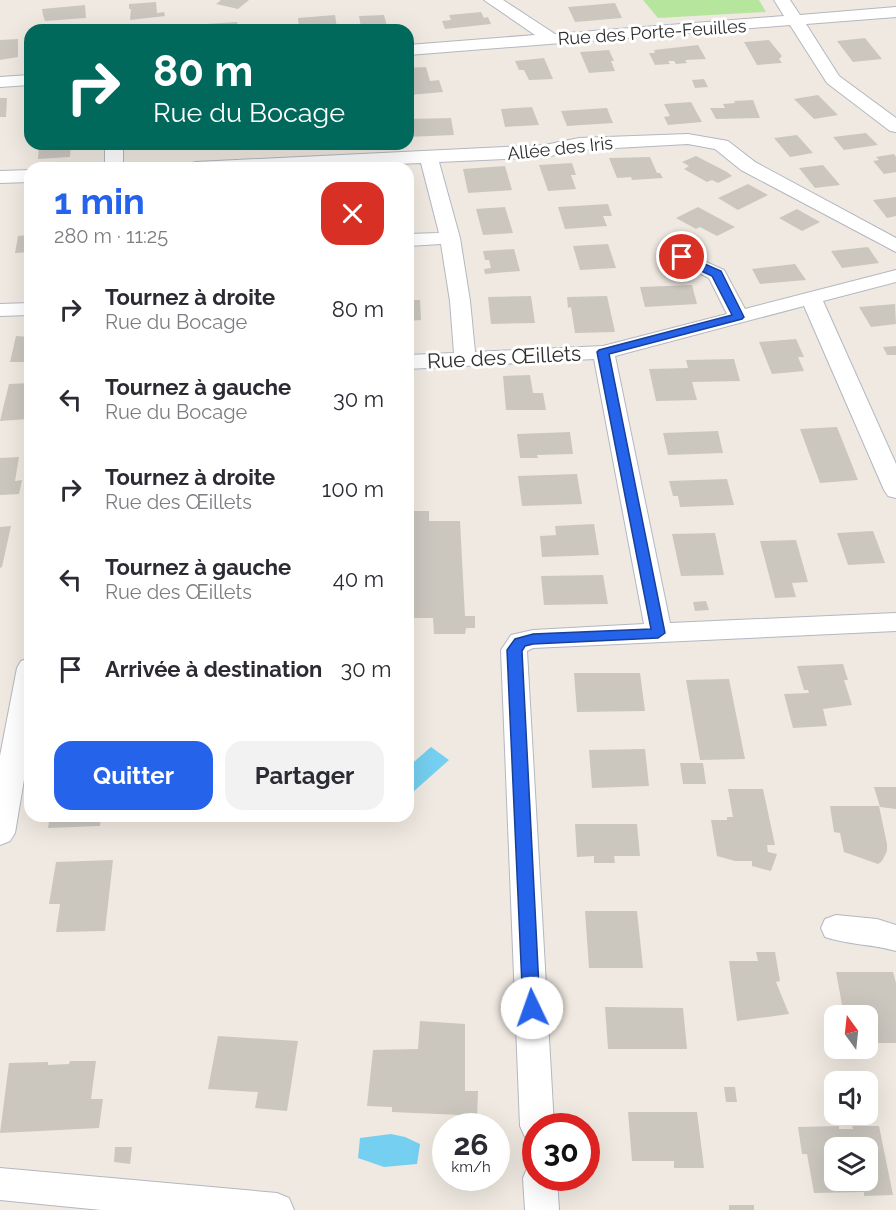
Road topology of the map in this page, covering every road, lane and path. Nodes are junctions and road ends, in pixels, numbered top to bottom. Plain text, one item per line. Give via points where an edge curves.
1 (782, 0) edge
2 (495, 1) edge
3 (896, 12) edge
4 (794, 21) junction
5 (552, 39) junction
6 (414, 50) edge
7 (24, 80) edge
8 (0, 82) edge
9 (896, 126) edge
10 (429, 158) junction
11 (336, 162) edge
12 (24, 176) edge
13 (0, 177) edge
14 (450, 238) junction
15 (414, 240) edge
16 (896, 246) edge
17 (682, 257) dead end
18 (896, 276) edge
19 (811, 298) junction
20 (24, 309) edge
21 (0, 310) edge
22 (738, 317) junction
23 (603, 352) junction
24 (465, 359) junction
25 (414, 362) edge
26 (896, 490) edge
27 (896, 622) edge
28 (658, 633) junction
29 (24, 701) edge
30 (0, 832) edge
31 (836, 928) dead end
32 (896, 938) edge
33 (536, 1113) edge
34 (0, 1184) edge
35 (541, 1191) edge
36 (277, 1210) edge
37 (542, 1210) edge

1 - 4 street
2 - 5 street
3 - 4 street, Rue des Porte-Feuilles
4 - 5 street, Rue des Porte-Feuilles
4 - 9 street via 832,78
5 - 6 street, Rue des Porte-Feuilles
7 - 8 street
10 - 11 street, Allée des Iris
10 - 14 street
10 - 16 street, Allée des Iris via 688,138 721,145 748,166
12 - 13 street
14 - 15 street
14 - 24 street
17 - 22 street via 717,274
18 - 19 street, Rue des Œillets
19 - 22 street, Rue des Œillets
19 - 26 street
20 - 21 street
22 - 23 street, Rue des Œillets
23 - 24 street, Rue des Œillets
23 - 28 street
24 - 25 street, Rue des Œillets
27 - 28 street
28 - 33 street via 533,639 520,642 514,650
29 - 30 street
31 - 32 street
34 - 36 street
35 - 37 street

